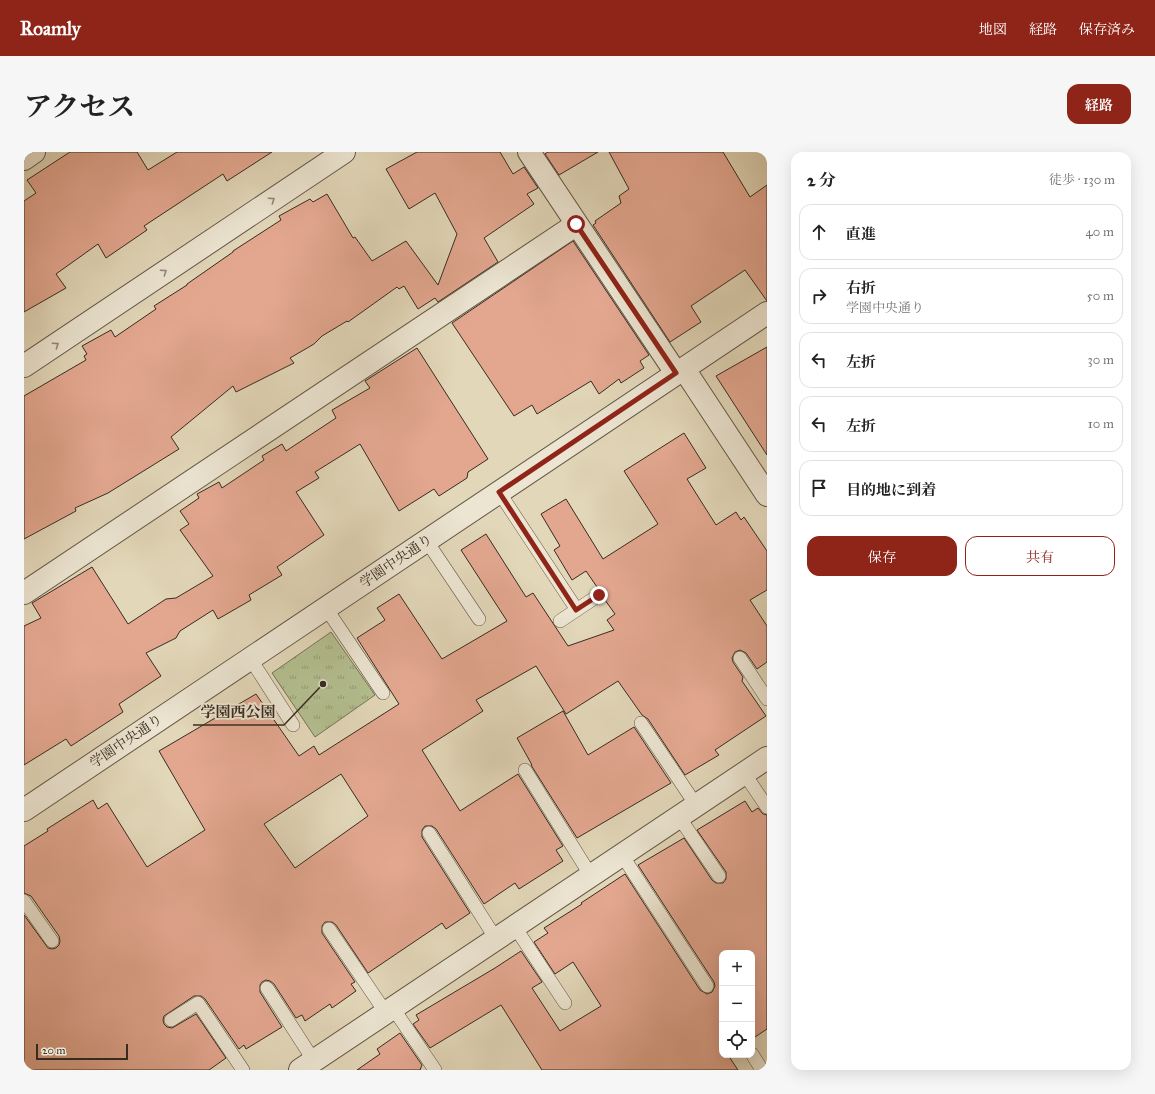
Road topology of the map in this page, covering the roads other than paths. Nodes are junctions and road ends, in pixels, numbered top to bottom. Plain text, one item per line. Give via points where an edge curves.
1 (34, 152) edge
2 (344, 152) edge
3 (529, 152) edge
4 (24, 159) edge
5 (576, 224) junction
6 (767, 313) edge
7 (24, 366) edge
8 (680, 371) junction
9 (499, 492) junction
10 (767, 495) edge
11 (426, 540) junction
12 (24, 593) edge
13 (599, 595) dead end
14 (326, 608) junction
15 (576, 610) junction
16 (479, 619) dead end
17 (560, 621) dead end
18 (250, 658) junction
19 (740, 658) dead end
20 (383, 693) dead end
21 (767, 699) edge
22 (641, 722) dead end
23 (293, 725) dead end
24 (767, 758) edge
25 (525, 770) dead end
26 (744, 773) junction
27 (767, 808) edge
28 (24, 810) edge
29 (688, 811) junction
30 (429, 834) dead end
31 (622, 855) junction
32 (591, 876) junction
33 (719, 876) dead end
34 (24, 901) edge
35 (514, 927) junction
36 (329, 929) dead end
37 (496, 939) junction
38 (52, 941) dead end
39 (707, 986) dead end
40 (267, 988) dead end
41 (565, 1003) dead end
42 (389, 1011) junction
43 (171, 1020) dead end
44 (754, 1058) edge
45 (307, 1065) edge
46 (244, 1070) edge
47 (435, 1070) edge
48 (762, 1070) edge

1 - 4 street
7 -> 2 street
3 - 5 street
5 - 8 street
5 - 12 street
6 - 8 street, 学園中央通り
8 - 9 street, 学園中央通り
8 - 10 street
9 - 11 street, 学園中央通り
9 - 15 lane
11 - 14 street, 学園中央通り
11 - 16 lane
13 - 15 lane
14 - 18 street, 学園中央通り
14 - 20 lane
15 - 17 lane
18 - 23 lane
18 - 28 street, 学園中央通り
19 - 21 lane
22 - 29 lane
24 - 26 street
25 - 32 lane
26 - 27 lane
26 - 29 street
29 - 31 street
29 - 33 lane
30 - 37 lane
31 - 32 street
31 - 39 lane
32 - 35 street
34 - 38 lane
35 - 37 street
35 - 41 lane
36 - 42 lane
37 - 42 street
40 - 45 lane
42 - 45 street
42 - 47 lane
43 - 46 lane via 198,1003
44 - 48 lane

